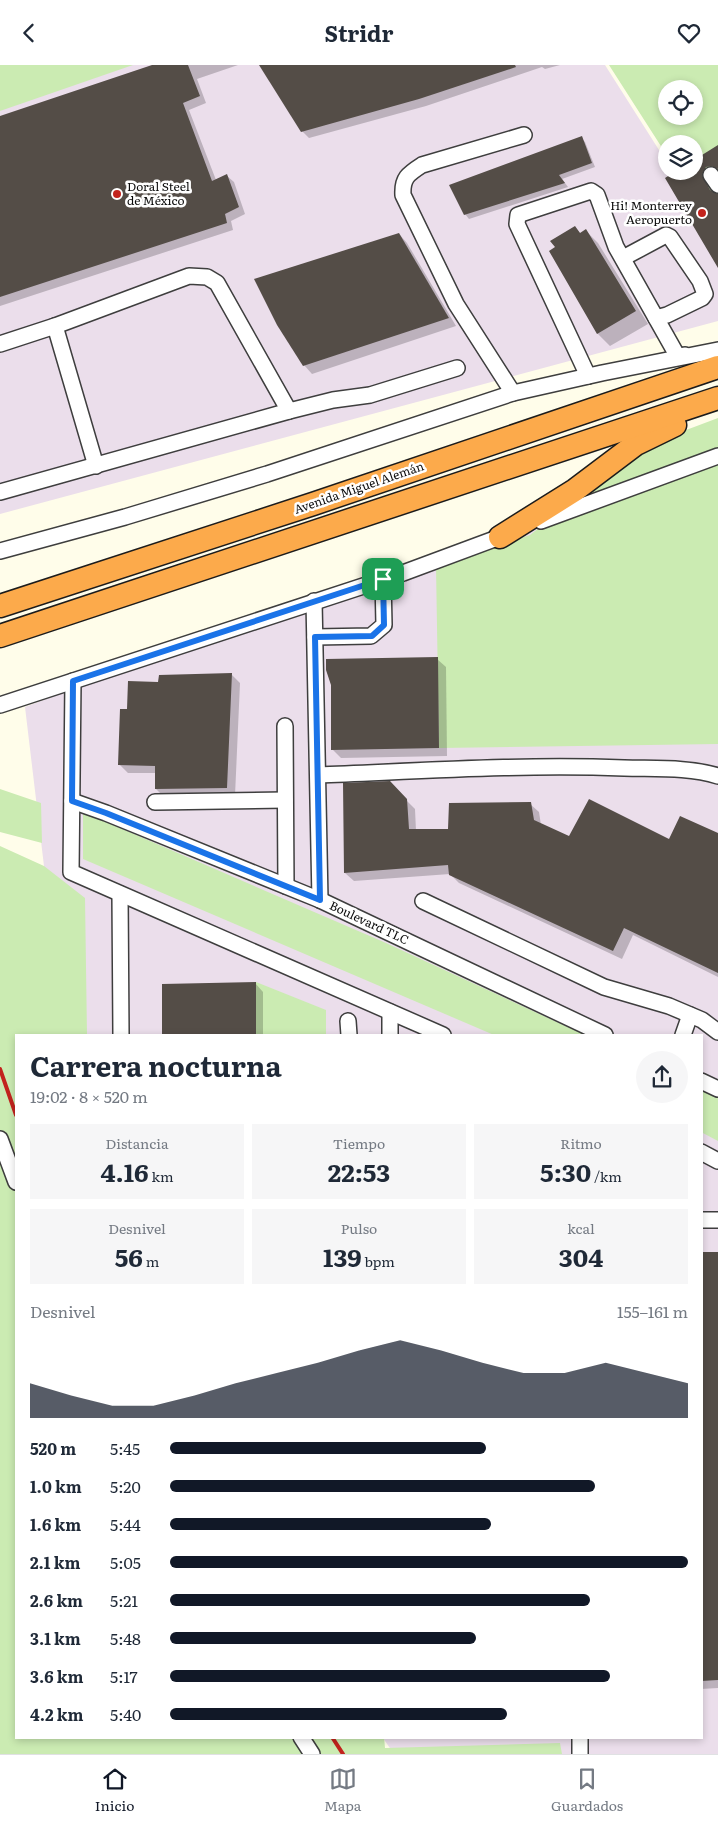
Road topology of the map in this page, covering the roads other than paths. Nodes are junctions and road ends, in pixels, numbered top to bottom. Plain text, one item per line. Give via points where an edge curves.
1 (524, 135) dead end
2 (622, 258) junction
3 (656, 318) junction
4 (56, 326) junction
5 (0, 344) edge
6 (718, 345) edge
7 (718, 350) edge
8 (678, 357) junction
9 (718, 367) edge
10 (457, 368) dead end
11 (588, 376) junction
12 (513, 393) junction
13 (718, 398) edge
14 (718, 408) edge
15 (289, 411) junction
16 (718, 456) edge
17 (96, 465) junction
18 (0, 492) edge
19 (500, 537) junction
20 (0, 551) edge
21 (383, 579) junction
22 (314, 601) junction
23 (0, 606) edge
24 (0, 636) edge
25 (315, 637) junction
26 (73, 681) junction
27 (0, 705) edge
28 (285, 726) dead end
29 (318, 775) junction
30 (718, 776) edge
31 (285, 799) junction
32 (72, 801) junction
33 (155, 802) dead end
34 (286, 886) junction
35 (120, 894) junction
36 (320, 900) junction
37 (423, 901) dead end
38 (390, 1012) junction
39 (690, 1015) junction
40 (718, 1032) edge
41 (121, 1034) edge
42 (390, 1034) edge
43 (441, 1034) edge
44 (603, 1034) edge
45 (683, 1034) edge
46 (703, 1082) edge
47 (718, 1089) edge
48 (0, 1139) edge
49 (703, 1153) edge
50 (718, 1161) edge
51 (15, 1179) edge
52 (718, 1220) edge
53 (703, 1221) edge
54 (302, 1739) edge
55 (580, 1739) edge
56 (312, 1754) edge
57 (580, 1754) edge

1 - 12 street via 422,165 408,174 403,186 404,195 456,304
2 - 3 street
2 - 3 street via 666,235 700,281 705,293 702,298
2 - 11 street via 597,195 591,191 518,215 517,224
3 - 8 street
4 - 5 street
4 - 15 street via 190,276 207,277 217,283
4 - 17 street
6 - 8 street
7 - 8 street
8 - 11 street
9 - 23 highway, Avenida Miguel Alemán
10 - 15 street via 370,395
11 - 12 street
12 - 20 street via 267,474
13 - 24 highway
14 - 19 highway via 636,444 575,490
15 - 17 street
16 - 19 street
17 - 18 street
19 - 21 street
21 - 22 street
21 - 25 street via 384,625 372,636
22 - 25 street
22 - 26 street
25 - 29 street
26 - 27 street
26 - 32 street
28 - 31 street
29 - 30 street via 584,767 668,769
29 - 36 street
31 - 33 street
31 - 34 street
32 - 34 street, Boulevard TLC
32 - 35 street via 72,872
34 - 36 street, Boulevard TLC
35 - 38 street
35 - 41 street
36 - 44 street, Boulevard TLC
37 - 39 street via 604,987
38 - 42 street
38 - 43 street
39 - 40 street
39 - 45 street
46 - 47 street
48 - 51 street
49 - 50 street
52 - 53 street
54 - 56 street
55 - 57 street

